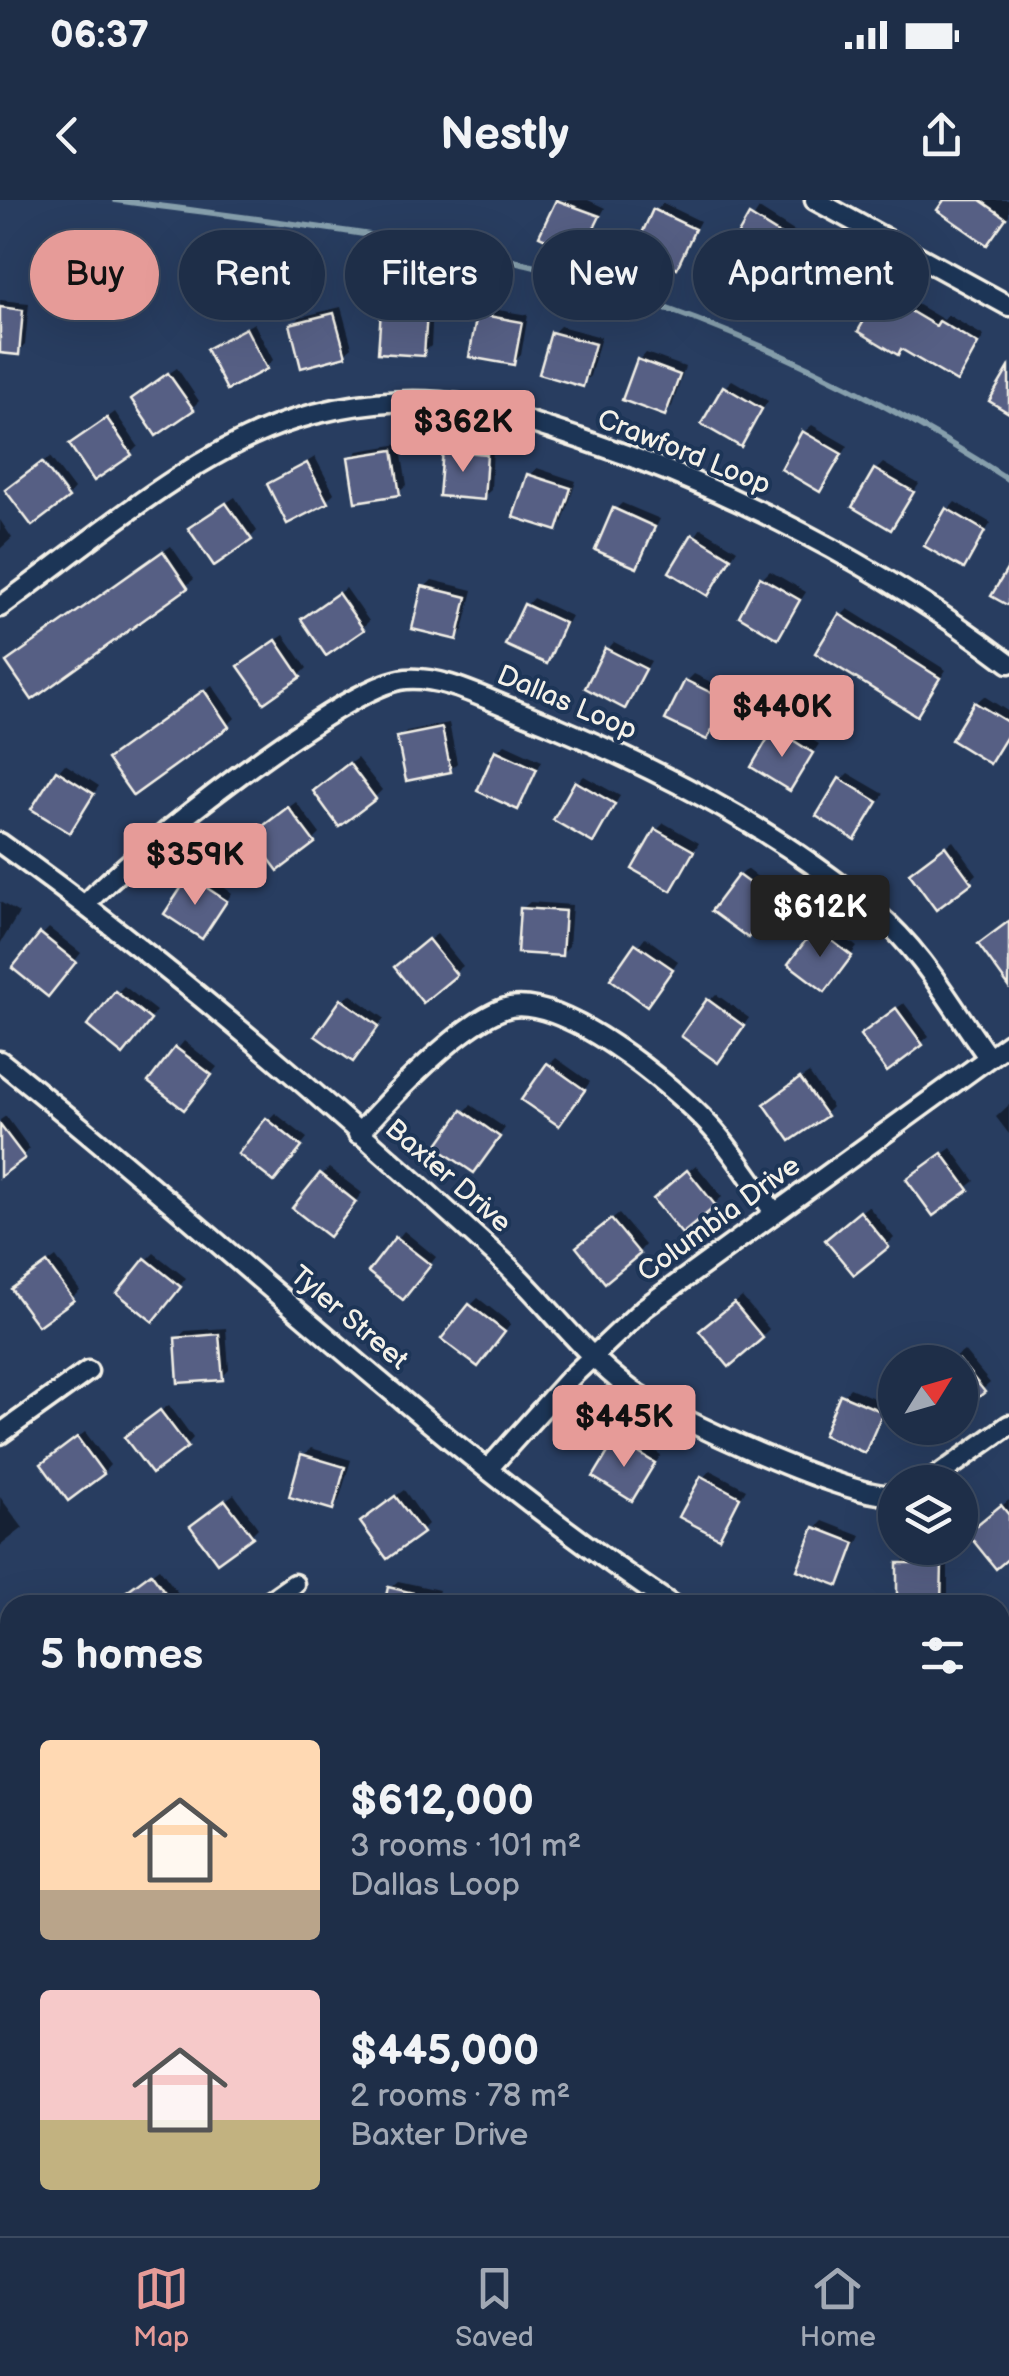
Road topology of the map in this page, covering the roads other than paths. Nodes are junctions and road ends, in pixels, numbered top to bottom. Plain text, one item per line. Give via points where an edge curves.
1 (815, 200) edge
2 (1009, 306) edge
3 (0, 606) edge
4 (1009, 663) edge
5 (0, 843) edge
6 (86, 904) junction
7 (1009, 1043) edge
8 (988, 1058) junction
9 (0, 1060) edge
10 (358, 1134) junction
11 (774, 1212) junction
12 (596, 1354) junction
13 (88, 1370) dead end
14 (1009, 1425) edge
15 (0, 1434) edge
16 (953, 1465) edge
17 (488, 1469) junction
18 (878, 1494) edge
19 (294, 1584) dead end
20 (278, 1595) edge
21 (657, 1595) edge

1 - 2 street
3 - 4 street, Crawford Loop via 232,445 291,420 404,401 505,414 721,492 896,586
5 - 6 street, Baxter Drive
6 - 8 street, Dallas Loop via 131,858 355,696 407,679 440,682 585,738 753,825 878,915 909,946
6 - 10 street, Baxter Drive
7 - 8 street, Columbia Drive
8 - 11 street, Columbia Drive
9 - 17 street, Tyler Street
10 - 11 street via 394,1094 471,1031 504,1009 534,1006 566,1017 666,1084 711,1127
10 - 12 street, Baxter Drive via 499,1257
11 - 12 street, Columbia Drive via 644,1308
12 - 17 street, Columbia Drive
12 - 18 street, Baxter Drive via 628,1388 667,1411 854,1492
13 - 15 street
14 - 16 street
17 - 21 street, Tyler Street
19 - 20 street

